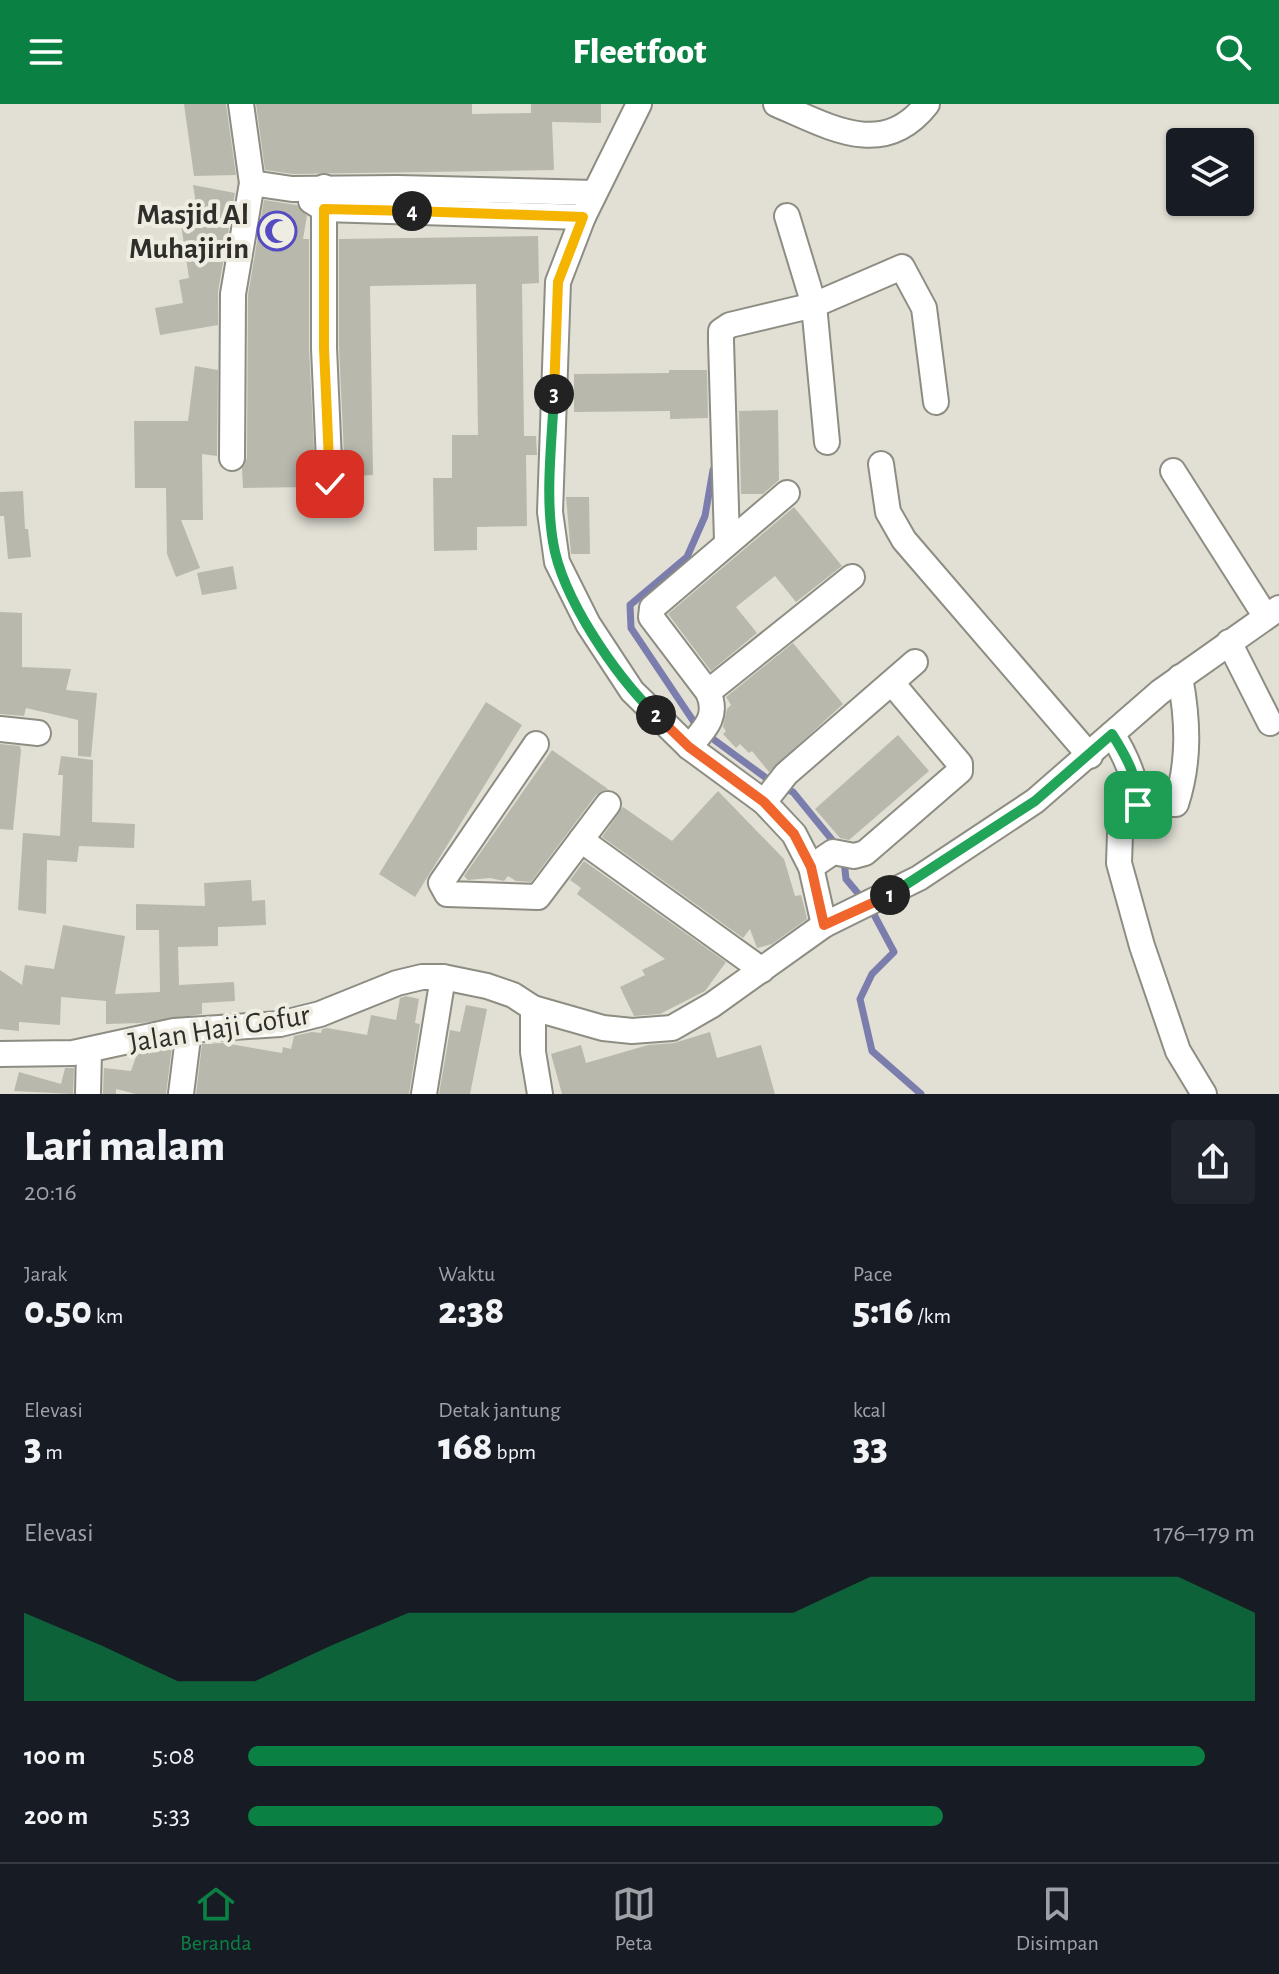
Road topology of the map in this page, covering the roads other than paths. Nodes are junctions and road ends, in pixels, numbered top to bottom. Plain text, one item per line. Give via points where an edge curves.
1 (241, 104) edge
2 (639, 104) edge
3 (776, 104) edge
4 (927, 104) edge
5 (822, 113) edge
6 (252, 183) junction
7 (594, 193) junction
8 (324, 198) junction
9 (398, 199) junction
10 (787, 216) dead end
11 (583, 217) junction
12 (814, 305) junction
13 (936, 402) dead end
14 (827, 442) dead end
15 (232, 458) dead end
16 (881, 464) dead end
17 (1173, 471) dead end
18 (330, 484) dead end
19 (787, 493) dead end
20 (727, 541) junction
21 (852, 577) dead end
22 (1275, 614) edge
23 (1229, 642) junction
24 (915, 662) dead end
25 (1180, 677) junction
26 (892, 683) junction
27 (708, 692) junction
28 (1270, 723) dead end
29 (0, 729) edge
30 (38, 733) dead end
31 (1112, 734) junction
32 (697, 736) junction
33 (536, 744) dead end
34 (1090, 756) junction
35 (771, 792) junction
36 (608, 804) dead end
37 (1139, 804) junction
38 (581, 840) junction
39 (811, 867) junction
40 (824, 925) junction
41 (762, 970) junction
42 (443, 977) junction
43 (533, 1008) junction
44 (189, 1030) junction
45 (89, 1051) junction
46 (0, 1054) edge
47 (88, 1094) edge
48 (181, 1094) edge
49 (424, 1094) edge
50 (540, 1094) edge
51 (1204, 1094) edge

1 - 6 street
2 - 7 street
3 - 5 street
4 - 5 street via 888,135 858,134
6 - 8 street
6 - 15 street via 233,294
7 - 9 street
7 - 11 street
8 - 9 street
8 - 18 street
9 - 11 street
10 - 12 street
11 - 32 street via 558,282 552,540 565,582 608,659 632,691
12 - 13 street via 902,267 924,308
12 - 14 street
12 - 20 street via 721,331
16 - 34 street via 888,512 904,540
17 - 22 street
19 - 20 street
20 - 27 street via 652,608 651,617
21 - 27 street
22 - 23 street
23 - 25 street
23 - 28 street
24 - 26 street
25 - 31 street
25 - 37 street via 1188,729 1179,796 1174,806
26 - 35 street
26 - 39 street via 961,768 865,853 844,854
27 - 32 street via 714,706
29 - 30 street
31 - 34 street
31 - 37 street via 1130,768
32 - 35 street
33 - 38 street via 441,883 442,889 447,894 538,897
34 - 40 street, Jalan Haji Gofur via 1035,801 919,878
35 - 39 street
36 - 38 street
37 - 51 street via 1120,834 1124,891 1178,1051
38 - 41 street
39 - 40 street
40 - 41 street, Jalan Haji Gofur
41 - 43 street, Jalan Haji Gofur via 672,1028 603,1028
42 - 43 street, Jalan Haji Gofur via 501,990
42 - 44 street, Jalan Haji Gofur via 397,983 295,1021
42 - 49 street
43 - 50 street
44 - 45 street, Jalan Haji Gofur
44 - 48 street
45 - 46 street, Jalan Haji Gofur
45 - 47 street

